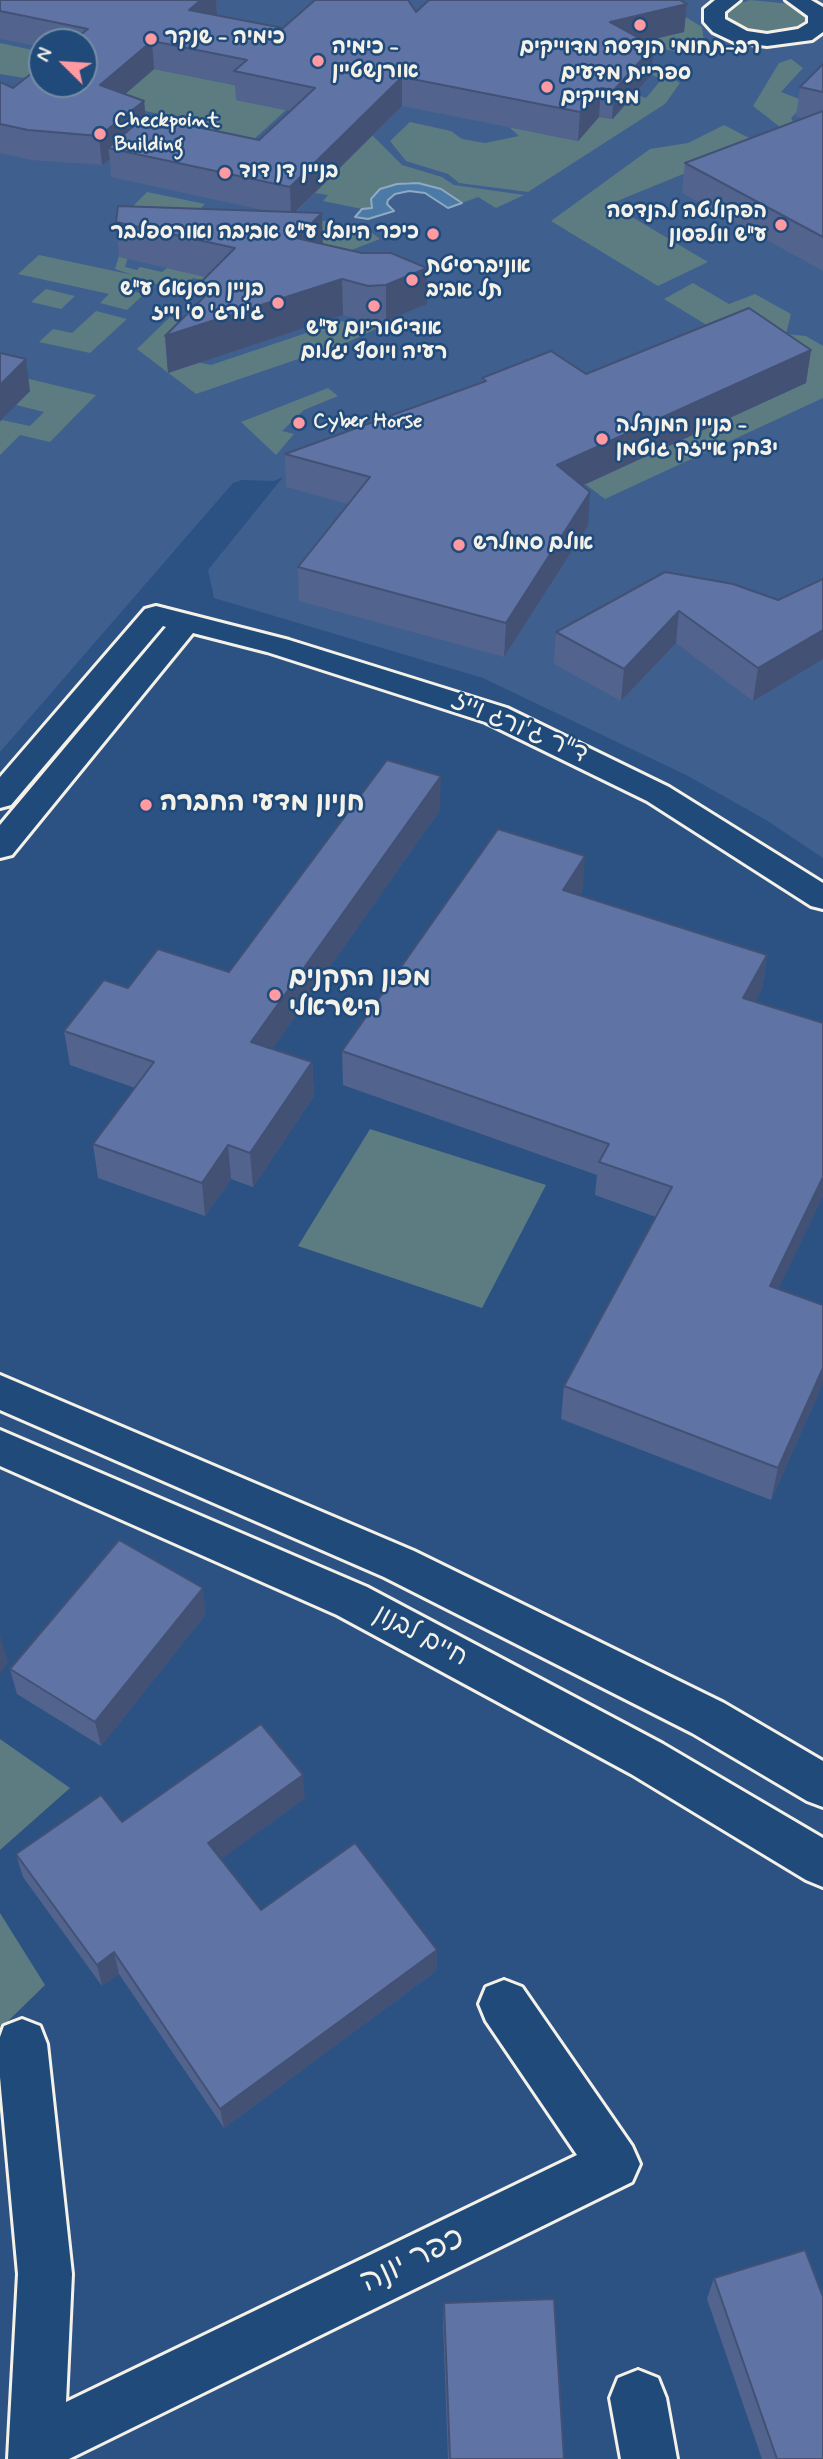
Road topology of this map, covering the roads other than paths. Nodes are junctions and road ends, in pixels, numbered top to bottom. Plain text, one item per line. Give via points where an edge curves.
1 (730, 0) edge
2 (796, 0) edge
3 (691, 2) dead end
4 (821, 14) edge
5 (713, 16) junction
6 (823, 37) edge
7 (791, 38) junction
8 (187, 621) junction
9 (278, 646) junction
10 (133, 685) junction
11 (0, 798) edge
12 (0, 846) edge
13 (823, 898) edge
14 (0, 1392) edge
15 (0, 1447) edge
16 (823, 1786) edge
17 (823, 1864) edge
18 (504, 2004) dead end
19 (22, 2044) dead end
20 (638, 2398) dead end
21 (37, 2452) edge
22 (649, 2459) edge

1 - 5 street via 715,9
2 - 4 street
3 - 5 street
4 - 7 street via 813,31
5 - 7 street via 721,27 742,37
6 - 7 street
8 - 9 street, ד"ר ג'ורג וייז
8 - 10 street
8 - 11 street, ד"ר ג'ורג וייז via 156,615
9 - 10 street via 236,642 201,646 166,660
9 - 13 street, ד"ר ג'ורג וייז via 474,706 533,731 658,794
10 - 12 street
14 - 16 street, חיים לבנון via 398,1564 708,1718
15 - 17 street, חיים לבנון via 352,1601 646,1759
18 - 21 street, כפר יונה via 614,2164
19 - 21 street, כפר יונה via 46,2274
20 - 22 street

